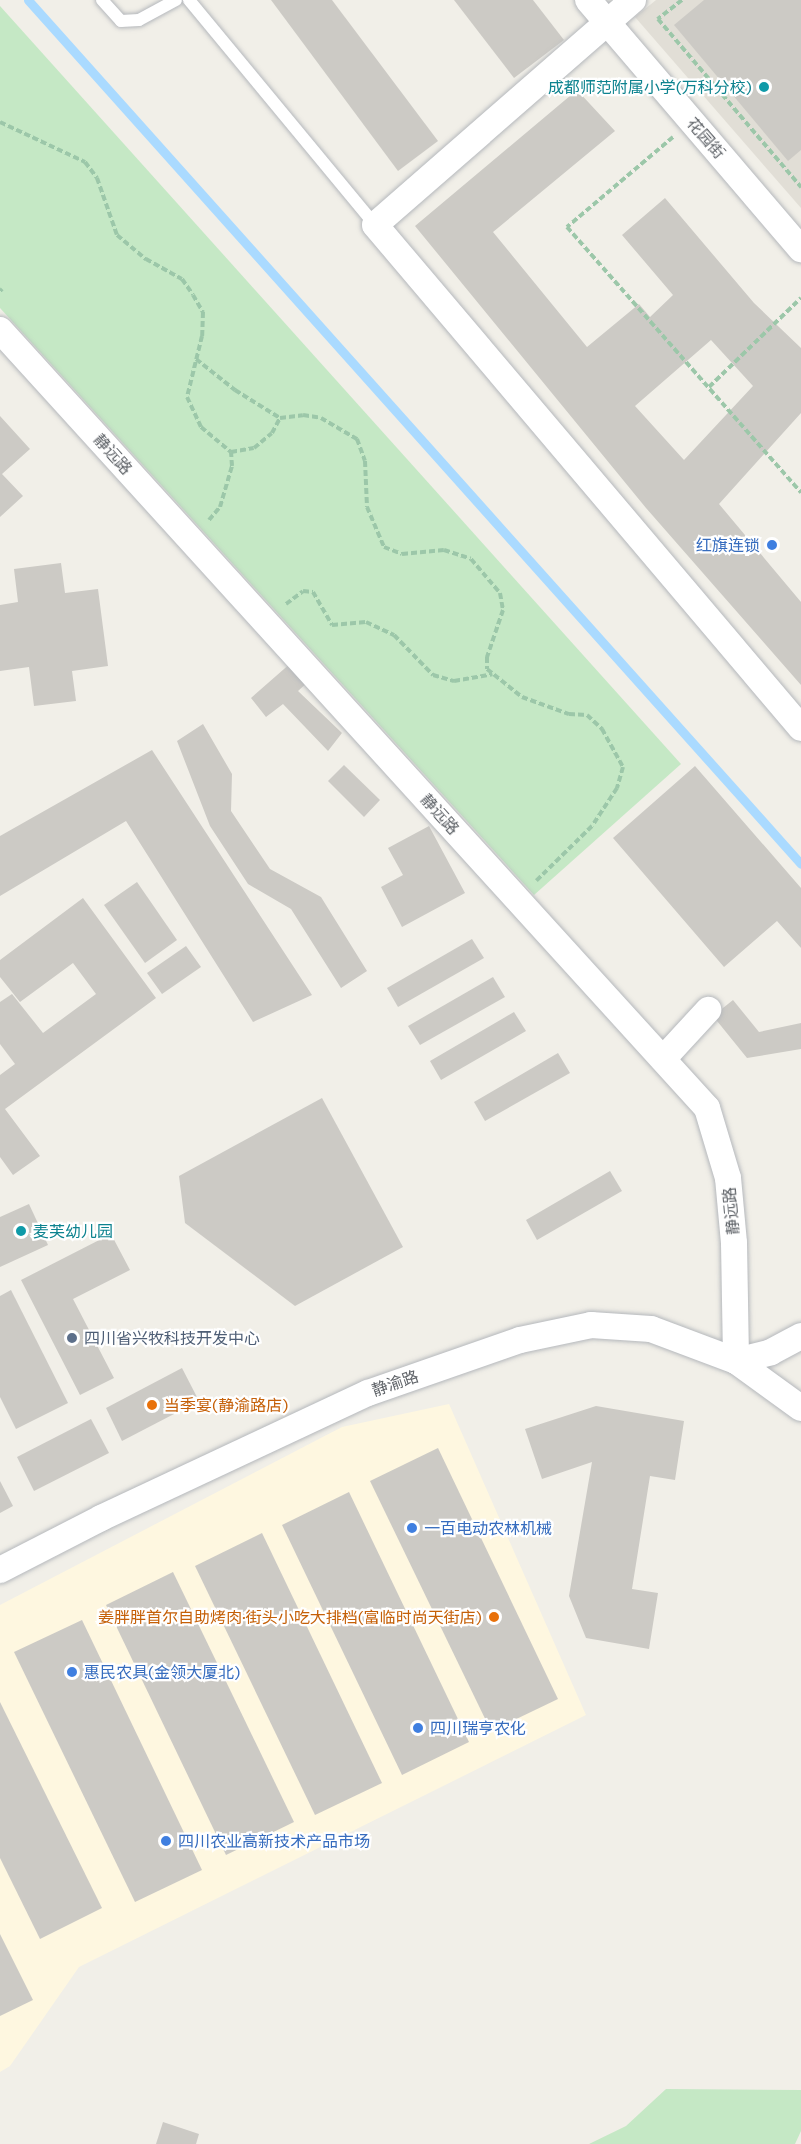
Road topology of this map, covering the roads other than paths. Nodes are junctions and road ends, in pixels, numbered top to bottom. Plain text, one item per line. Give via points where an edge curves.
1 (102, 0) edge
2 (176, 0) edge
3 (189, 0) edge
4 (588, 0) edge
5 (633, 0) edge
6 (606, 22) junction
7 (375, 225) junction
8 (801, 249) edge
9 (0, 330) edge
10 (801, 728) edge
11 (708, 1010) dead end
12 (663, 1059) junction
13 (801, 1336) edge
14 (736, 1361) junction
15 (801, 1408) edge
16 (0, 1570) edge

1 - 2 lane via 121,21 139,20
3 - 7 lane
4 - 6 street, 花园街
5 - 6 street
6 - 7 street
6 - 8 street, 花园街
7 - 10 street
9 - 12 street, 静远路
11 - 12 street
12 - 14 street, 静远路 via 707,1108 728,1178 734,1243
13 - 14 street via 771,1352
14 - 15 street, 静渝路
14 - 16 street, 静渝路 via 651,1329 591,1325 520,1340 368,1392

